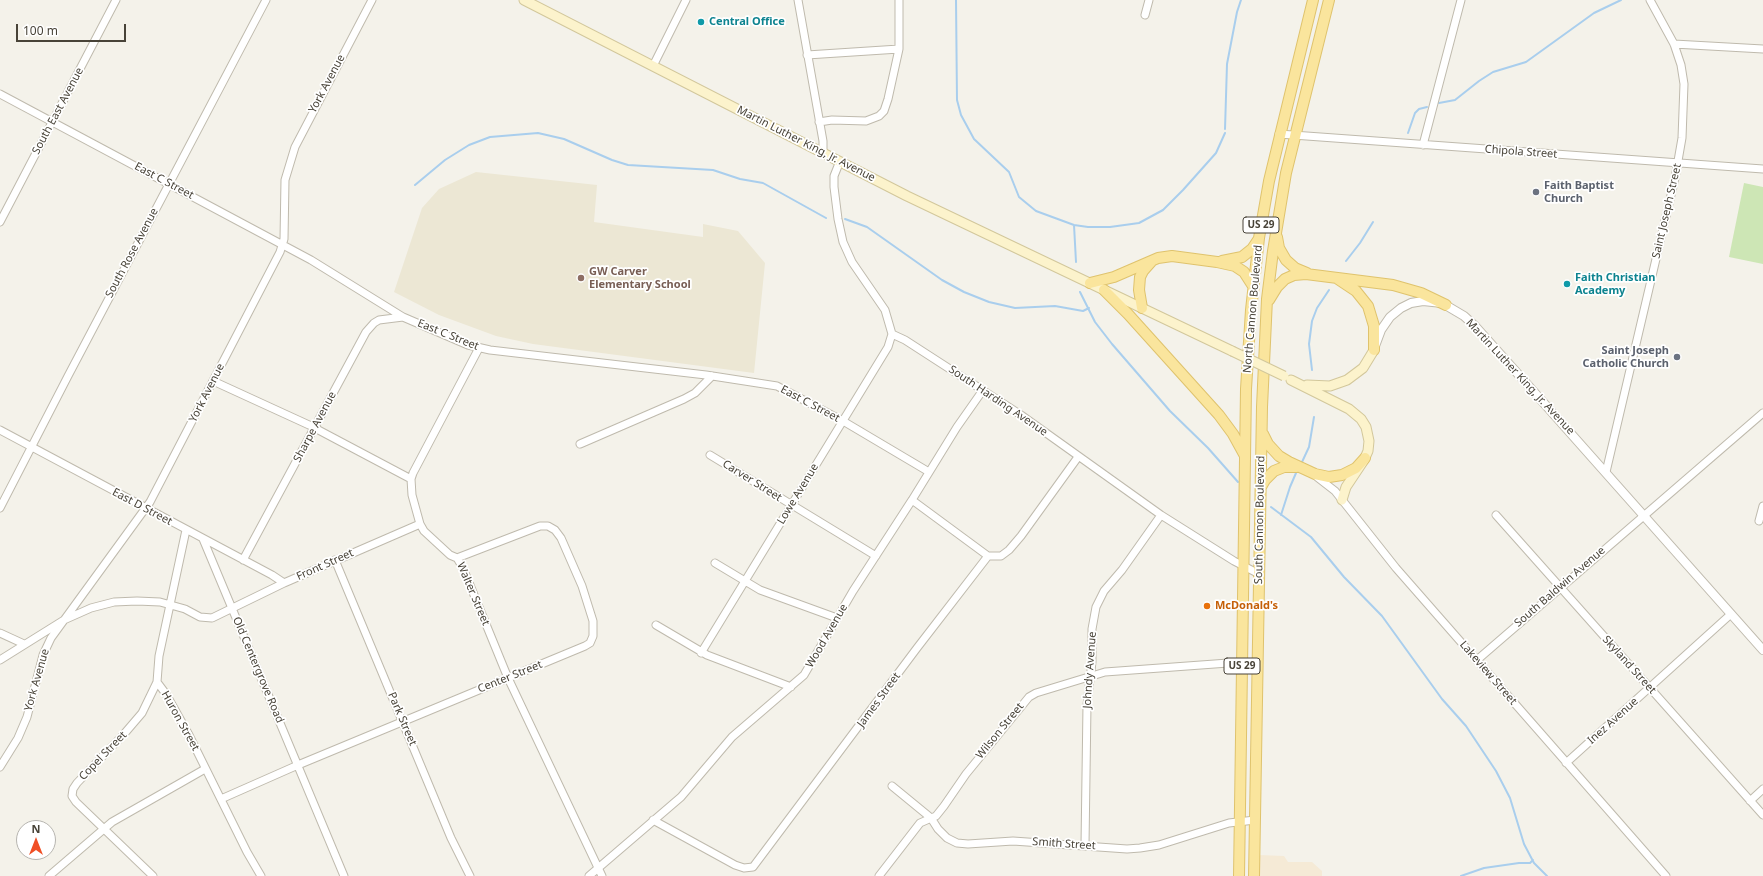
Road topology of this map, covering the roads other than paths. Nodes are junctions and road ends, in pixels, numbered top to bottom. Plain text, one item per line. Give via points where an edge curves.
1 (116, 0) edge
2 (266, 0) edge
3 (372, 0) edge
4 (524, 0) edge
5 (686, 0) edge
6 (798, 0) edge
7 (899, 0) edge
8 (1149, 0) edge
9 (1313, 0) edge
10 (1329, 0) edge
11 (1461, 0) edge
12 (1650, 0) edge
13 (1145, 15) dead end
14 (1674, 44) junction
15 (899, 49) junction
16 (1763, 49) edge
17 (807, 55) junction
18 (653, 66) junction
19 (0, 94) edge
20 (53, 122) junction
21 (819, 122) junction
22 (1279, 134) junction
23 (1295, 135) junction
24 (1423, 145) junction
25 (823, 153) junction
26 (840, 161) junction
27 (1678, 163) junction
28 (1763, 169) edge
29 (169, 184) junction
30 (0, 222) edge
31 (1278, 223) junction
32 (1259, 238) junction
33 (282, 244) junction
34 (1153, 261) junction
35 (1216, 262) junction
36 (1313, 274) junction
37 (1330, 276) junction
38 (1090, 283) junction
39 (1254, 286) junction
40 (1104, 290) junction
41 (1446, 305) junction
42 (1142, 308) junction
43 (1266, 308) junction
44 (403, 317) junction
45 (892, 334) junction
46 (479, 348) junction
47 (1374, 350) junction
48 (712, 376) junction
49 (1288, 378) junction
50 (213, 381) junction
51 (983, 390) junction
52 (1763, 413) edge
53 (843, 421) junction
54 (1262, 422) junction
55 (314, 428) junction
56 (0, 430) edge
57 (580, 444) dead end
58 (31, 447) junction
59 (710, 455) dead end
60 (1246, 456) junction
61 (1078, 457) junction
62 (1365, 458) junction
63 (1298, 467) junction
64 (929, 472) junction
65 (1308, 472) junction
66 (1606, 472) junction
67 (411, 479) junction
68 (1261, 488) junction
69 (912, 500) junction
70 (1342, 500) junction
71 (792, 506) junction
72 (1763, 506) edge
73 (0, 508) edge
74 (146, 509) junction
75 (1161, 515) junction
76 (1496, 515) dead end
77 (1644, 515) junction
78 (1759, 522) dead end
79 (420, 524) junction
80 (186, 530) junction
81 (203, 539) junction
82 (876, 556) junction
83 (988, 556) junction
84 (457, 558) junction
85 (243, 560) junction
86 (335, 560) junction
87 (715, 564) dead end
88 (1244, 566) junction
89 (1260, 574) junction
90 (744, 581) junction
91 (284, 584) junction
92 (1560, 588) junction
93 (169, 604) junction
94 (232, 609) junction
95 (1731, 614) junction
96 (837, 618) junction
97 (64, 620) junction
98 (656, 624) dead end
99 (0, 633) edge
100 (24, 644) junction
101 (1763, 650) edge
102 (701, 653) junction
103 (0, 660) edge
104 (1477, 660) junction
105 (1242, 662) junction
106 (1090, 676) junction
107 (508, 678) junction
108 (157, 682) junction
109 (791, 687) junction
110 (1649, 688) junction
111 (403, 722) junction
112 (1566, 763) junction
113 (298, 765) junction
114 (0, 767) edge
115 (205, 768) junction
116 (892, 786) dead end
117 (1763, 789) edge
118 (221, 799) junction
119 (1750, 801) junction
120 (1763, 815) edge
121 (931, 818) junction
122 (653, 820) junction
123 (1255, 820) junction
124 (1240, 822) junction
125 (103, 828) junction
126 (1085, 845) junction
127 (597, 869) junction
128 (49, 876) edge
129 (153, 876) edge
130 (261, 876) edge
131 (344, 876) edge
132 (470, 876) edge
133 (589, 876) edge
134 (602, 876) edge
135 (879, 876) edge
136 (1239, 876) edge
137 (1254, 876) edge
138 (1666, 876) edge

1 - 20 street, South East Avenue
2 - 29 street, South Rose Avenue
3 - 33 street, York Avenue via 293,153 285,180
4 - 18 main road, Martin Luther King, Jr. Avenue
5 - 18 street
6 - 17 street
7 - 15 street
8 - 13 street
9 - 22 main road, North Cannon Boulevard / US 29
10 - 23 main road, North Cannon Boulevard / US 29
11 - 24 street
12 - 14 street, Saint Joseph Street
14 - 16 street
14 - 27 street, Saint Joseph Street via 1684,84 1682,138
15 - 17 street
15 - 21 street via 888,99 884,111 879,116 866,121
17 - 21 street
18 - 25 main road, Martin Luther King, Jr. Avenue
19 - 20 street, East C Street
20 - 29 street, East C Street
20 - 30 street, South East Avenue
21 - 25 street
22 - 23 street, Chipola Street
22 - 32 main road, North Cannon Boulevard / US 29
23 - 24 street, Chipola Street
23 - 31 main road, North Cannon Boulevard / US 29
24 - 27 street, Chipola Street
25 - 26 main road, Martin Luther King, Jr. Avenue
26 - 38 main road, Martin Luther King, Jr. Avenue via 907,196
26 - 45 street via 834,176 834,187 843,242 852,262 885,310
27 - 28 street, Chipola Street
27 - 66 street, Saint Joseph Street
29 - 33 street, East C Street
29 - 58 street, South Rose Avenue
31 - 36 main road via 1278,241 1284,257 1296,269
31 - 43 main road, North Cannon Boulevard / US 29
32 - 35 main road via 1252,249 1242,257
32 - 39 main road, North Cannon Boulevard / US 29
33 - 44 street, East C Street
33 - 50 street, York Avenue
34 - 35 main road via 1172,256
34 - 38 main road via 1114,277
34 - 42 main road via 1143,270 1140,277
35 - 39 main road via 1240,269
36 - 37 main road
36 - 43 main road via 1294,274 1283,280 1274,290
37 - 41 main road via 1399,286
37 - 47 main road via 1352,287 1367,304 1374,326
38 - 40 main road, Martin Luther King, Jr. Avenue
39 - 60 main road, North Cannon Boulevard / US 29 via 1246,389
40 - 42 main road, Martin Luther King, Jr. Avenue
40 - 60 main road via 1219,415 1234,434
41 - 47 street, Martin Luther King, Jr. Avenue via 1421,301 1401,308 1384,324
41 - 66 street, Martin Luther King, Jr. Avenue via 1475,326
42 - 49 main road, Martin Luther King, Jr. Avenue, bridge
43 - 54 main road, South Cannon Boulevard / US 29
44 - 46 street, East C Street
44 - 55 street, Sharpe Avenue via 379,320 366,332
45 - 51 street, South Harding Avenue
45 - 53 street, Lowe Avenue via 888,347
46 - 48 street, East C Street
46 - 67 street
47 - 49 main road, Martin Luther King, Jr. Avenue via 1361,370 1340,383 1319,386
48 - 53 street, East C Street via 777,386
48 - 57 street via 695,393 684,399
49 - 62 main road via 1347,408 1361,419 1369,436
50 - 55 street
50 - 74 street, York Avenue
51 - 61 street, South Harding Avenue
51 - 64 street, Wood Avenue
52 - 77 street, South Baldwin Avenue
53 - 64 street, East C Street
53 - 71 street, Lowe Avenue
54 - 63 main road via 1264,438 1270,447
54 - 68 main road, South Cannon Boulevard / US 29
55 - 67 street
55 - 85 street, Sharpe Avenue
56 - 58 street, East D Street
58 - 73 street, South Rose Avenue
58 - 74 street, East D Street
59 - 71 street, Carver Street
60 - 88 main road, South Cannon Boulevard / US 29
61 - 75 street, South Harding Avenue
61 - 83 street via 1009,550 1001,556
62 - 65 main road via 1355,469 1338,476
62 - 70 main road via 1346,487
63 - 65 main road
63 - 68 main road via 1274,471
64 - 69 street, Wood Avenue
65 - 70 street, Lakeview Street via 1326,482
66 - 77 street, Martin Luther King, Jr. Avenue
67 - 79 street, Walter Street via 412,495
68 - 89 main road, South Cannon Boulevard / US 29
69 - 82 street, Wood Avenue
69 - 83 street
70 - 104 street, Lakeview Street via 1396,568
71 - 82 street, Carver Street
71 - 90 street, Lowe Avenue
72 - 78 street
74 - 80 street, East D Street
74 - 97 street, York Avenue
75 - 88 street, South Harding Avenue
75 - 106 street, Johndy Avenue via 1104,591 1096,607 1092,629
76 - 92 street, Skyland Street
77 - 92 street, South Baldwin Avenue
77 - 95 street, Martin Luther King, Jr. Avenue
79 - 84 street, Walter Street via 428,536
79 - 86 street, Front Street
80 - 81 street, East D Street
80 - 93 street, Huron Street
81 - 85 street, East D Street
81 - 94 street
82 - 96 street, Wood Avenue
83 - 122 street, James Street via 753,867 744,868 735,864
84 - 107 street, Walter Street
84 - 107 street, Center Street via 530,529 548,526 561,538 582,586 594,629 590,643
85 - 91 street, East D Street
86 - 91 street, Front Street
86 - 111 street, Park Street
87 - 90 street
88 - 89 street, South Harding Avenue
88 - 105 main road, South Cannon Boulevard / US 29
89 - 123 main road, South Cannon Boulevard / US 29
90 - 96 street via 760,590
90 - 102 street, Lowe Avenue
91 - 94 street, Front Street
92 - 104 street, South Baldwin Avenue
92 - 110 street, Skyland Street
93 - 94 street, Old Centergrove Road via 204,618 212,618
93 - 97 street, Old Centergrove Road via 148,601 114,602 91,608
93 - 108 street, Huron Street
94 - 113 street, Old Centergrove Road
95 - 101 street, Martin Luther King, Jr. Avenue
95 - 110 street, Inez Avenue
96 - 109 street, Wood Avenue via 809,668
97 - 100 street, Old Centergrove Road
97 - 114 street, York Avenue via 46,646 27,717 18,738
98 - 102 street
99 - 100 street
100 - 103 street, Old Centergrove Road
102 - 109 street
104 - 112 street, Lakeview Street
105 - 106 street, Wilson Street via 1114,670
105 - 124 main road, South Cannon Boulevard / US 29
106 - 121 street, Wilson Street via 1036,693 1025,700 944,806
106 - 126 street, Johndy Avenue
107 - 111 street, Center Street
107 - 127 street, Walter Street
108 - 115 street, Huron Street via 170,701
108 - 125 street, Copel Street via 142,713 73,789 72,796 76,802
109 - 122 street, Wood Avenue via 732,737 681,797
110 - 112 street, Inez Avenue
110 - 119 street, Skyland Street
111 - 113 street, Center Street
111 - 132 street, Park Street via 451,838
112 - 138 street, Lakeview Street
113 - 118 street, Center Street
113 - 131 street, Old Centergrove Road
115 - 118 street, Huron Street
115 - 125 street
116 - 121 street, Smith Street
117 - 119 street
118 - 130 street, Huron Street
119 - 120 street, Skyland Street
121 - 126 street, Smith Street via 947,838 957,843 1013,841
121 - 135 street, Wilson Street via 920,823
122 - 127 street, Wood Avenue
123 - 124 street, Smith Street
123 - 137 main road, South Cannon Boulevard / US 29
124 - 126 street, Smith Street via 1140,848
124 - 136 main road, South Cannon Boulevard / US 29
125 - 128 street
125 - 129 street, Copel Street
127 - 133 street, Wood Avenue
127 - 134 street, Walter Street

